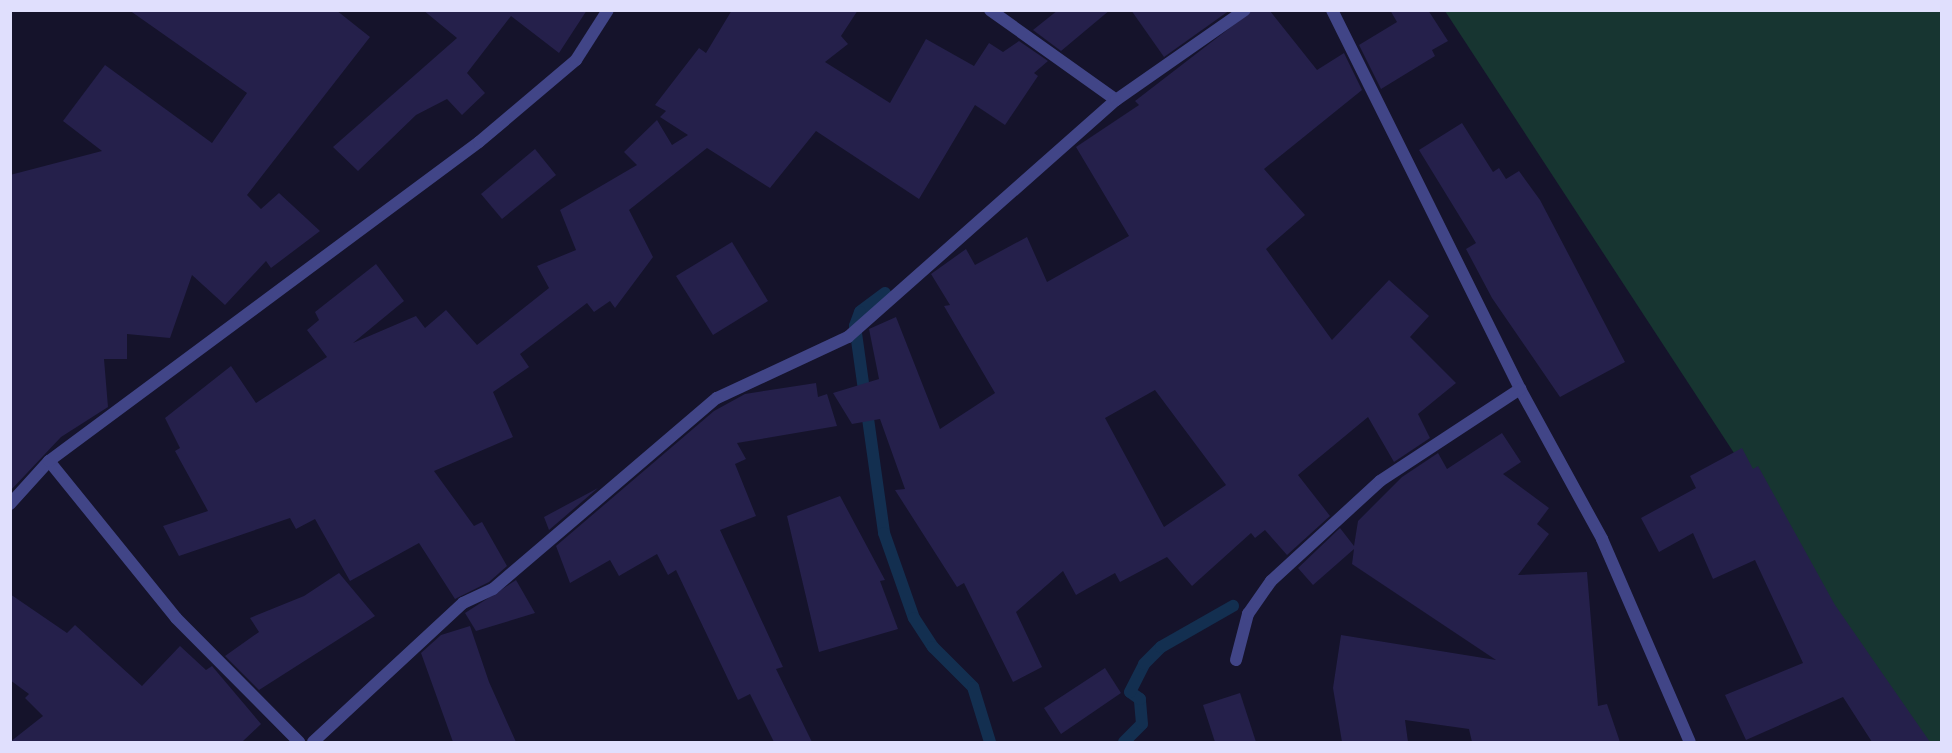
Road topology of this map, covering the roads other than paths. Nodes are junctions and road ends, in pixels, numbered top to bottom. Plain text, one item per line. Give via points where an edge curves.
1 (609, 10) edge
2 (990, 10) edge
3 (1245, 10) edge
4 (1332, 10) edge
5 (1116, 100) junction
6 (1520, 389) junction
7 (49, 461) junction
8 (10, 504) edge
9 (1236, 660) dead end
10 (299, 742) edge
11 (313, 742) edge
12 (1690, 742) edge

1 - 7 street via 576,60 479,142
2 - 5 street
3 - 5 street
4 - 6 street
5 - 11 street via 848,337 717,398 493,589 463,603
6 - 9 street via 1380,481 1271,581 1248,614
6 - 12 street via 1602,539
7 - 8 street
7 - 10 street via 176,618

